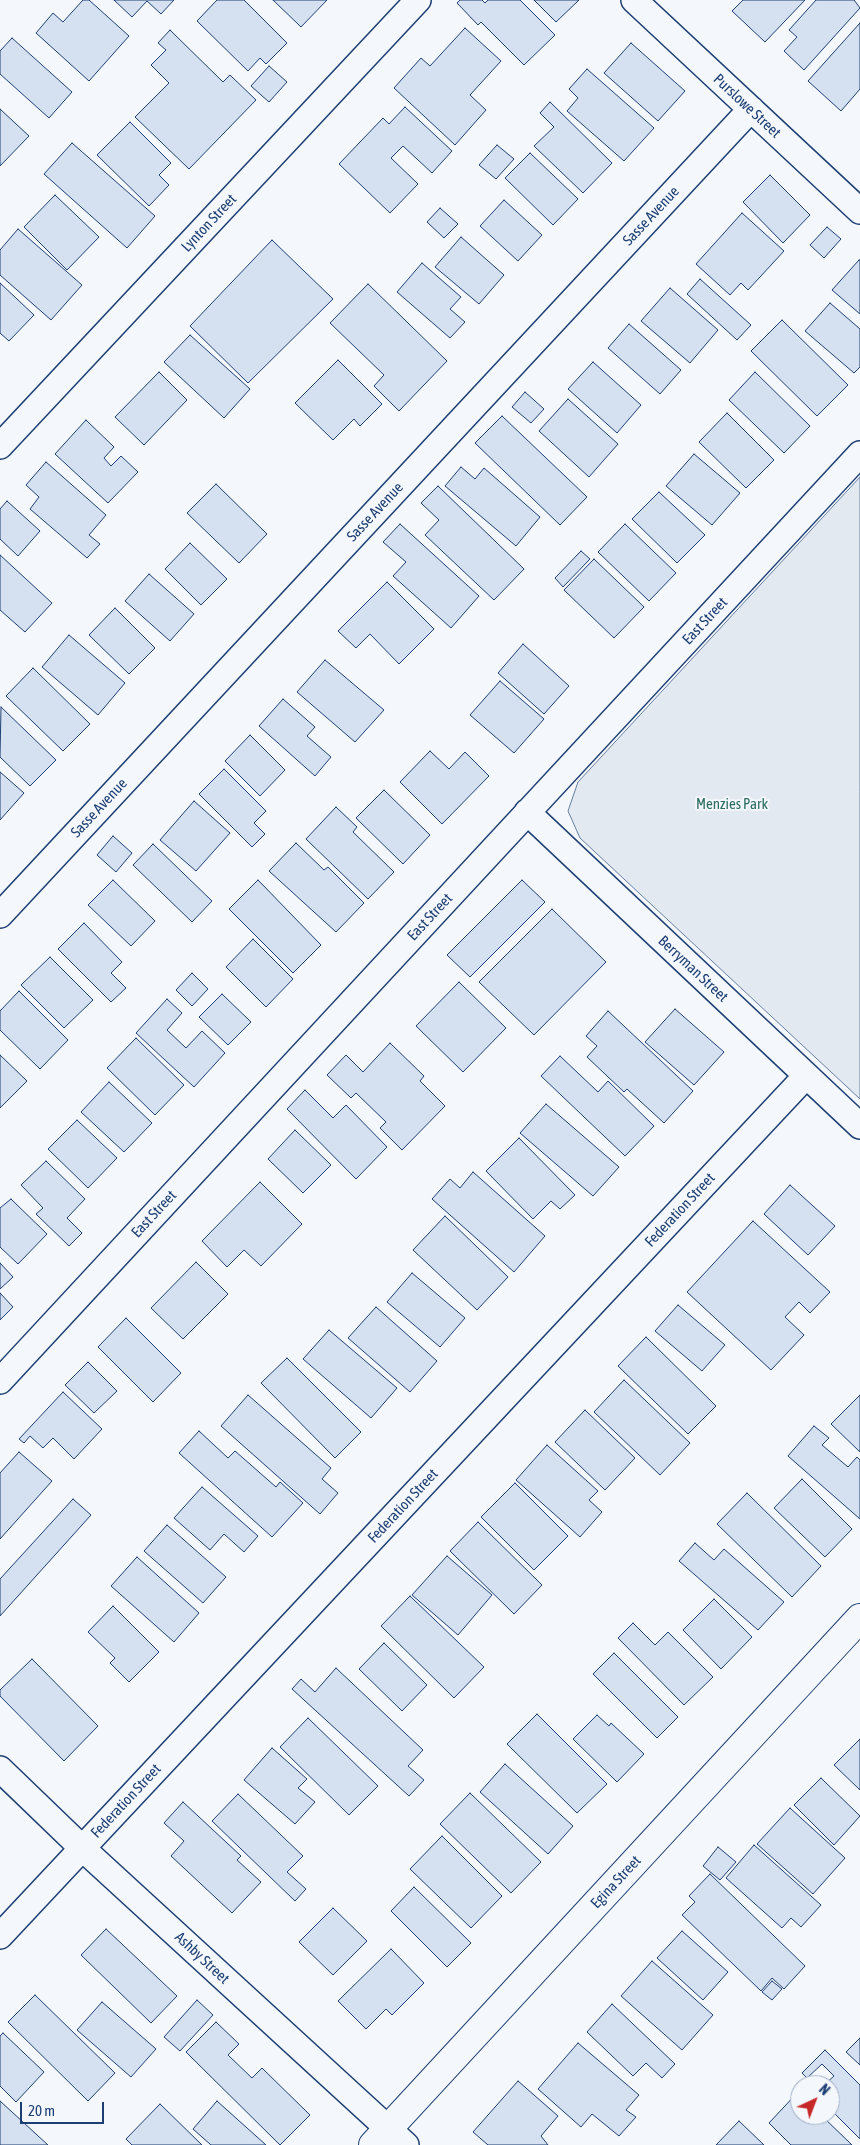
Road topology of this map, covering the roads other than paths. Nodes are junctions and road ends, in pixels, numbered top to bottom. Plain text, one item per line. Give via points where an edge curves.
1 (418, 0) edge
2 (634, 0) edge
3 (751, 109) junction
4 (860, 211) edge
5 (0, 446) edge
6 (860, 454) edge
7 (527, 812) junction
8 (0, 915) edge
9 (806, 1076) junction
10 (860, 1126) edge
11 (0, 1381) edge
12 (860, 1618) edge
13 (0, 1769) edge
14 (82, 1848) junction
15 (0, 1936) edge
16 (389, 2140) edge

1 - 5 street, Lynton Street
2 - 3 street, Purslowe Street
3 - 4 street, Purslowe Street
3 - 8 street, Sasse Avenue
6 - 7 street, East Street
7 - 9 street, Berryman Street
7 - 11 street, East Street
9 - 10 street, Berryman Street
9 - 14 street, Federation Street
12 - 16 street, Egina Street
13 - 14 street, Ashby Street
14 - 15 street, Federation Street
14 - 16 street, Ashby Street

